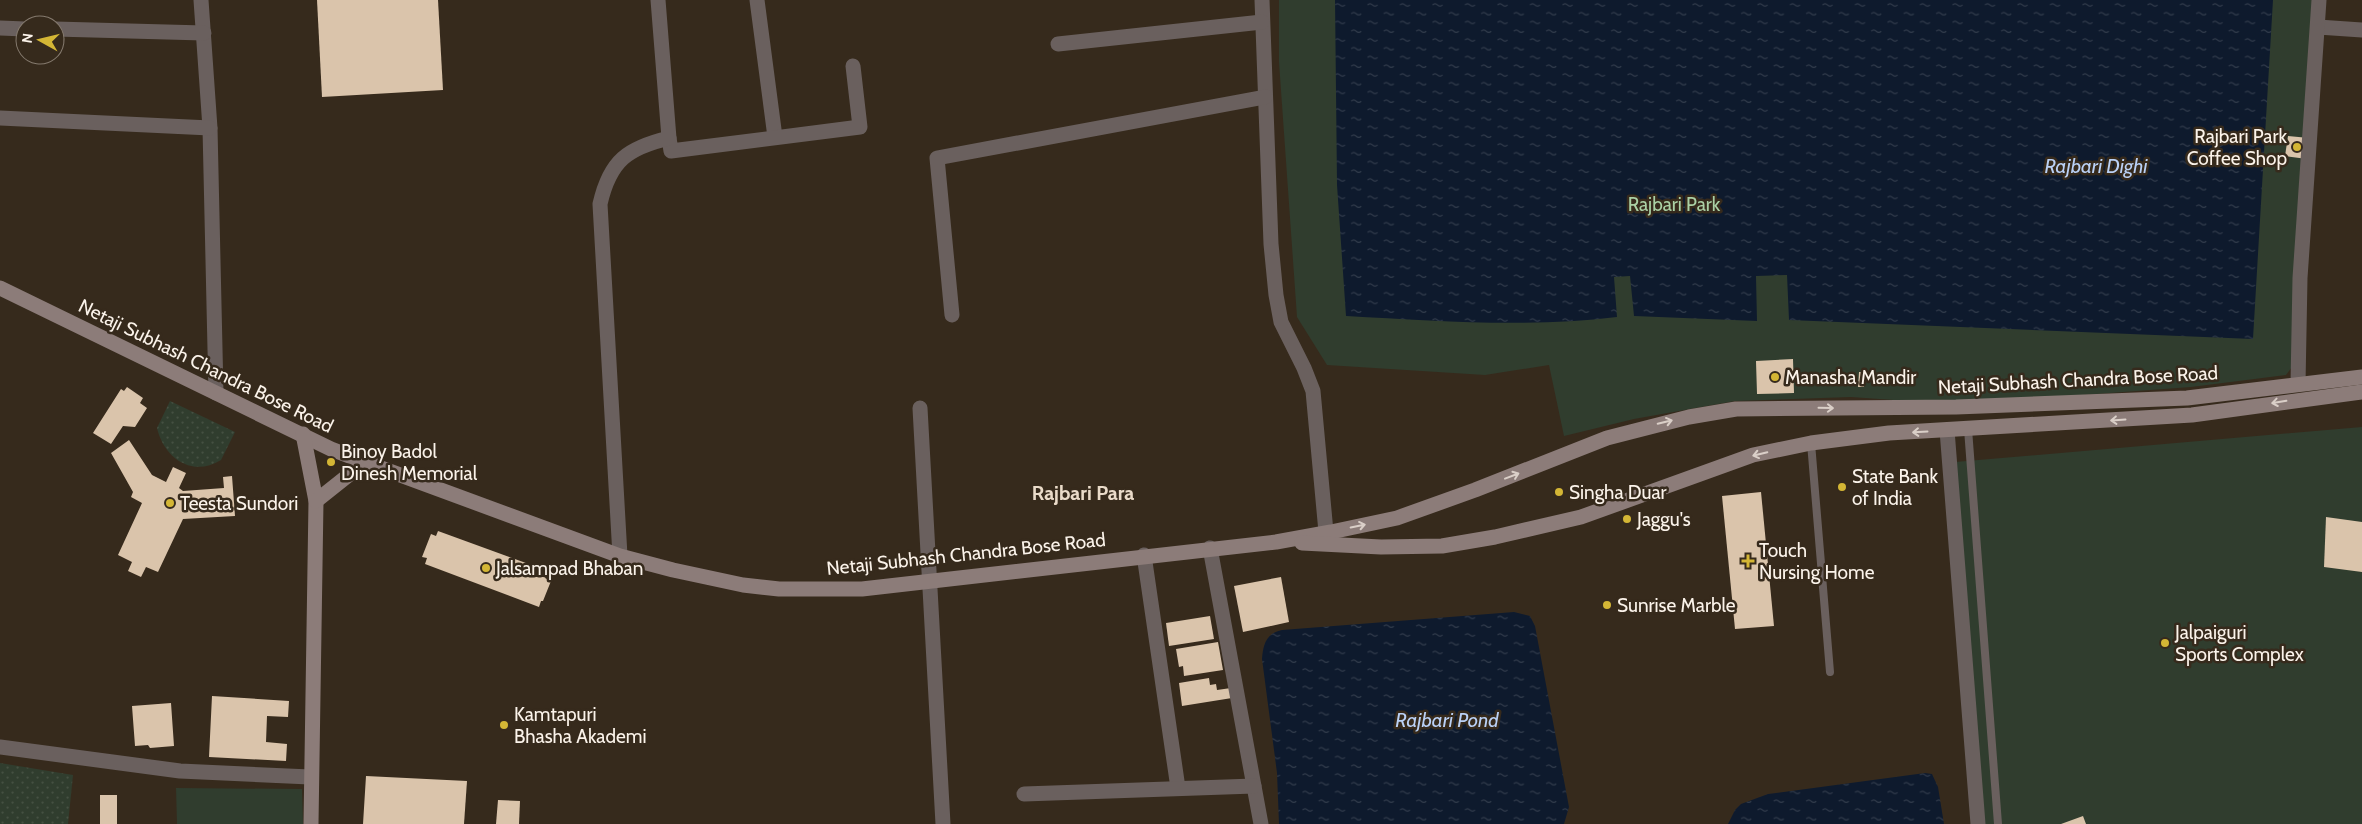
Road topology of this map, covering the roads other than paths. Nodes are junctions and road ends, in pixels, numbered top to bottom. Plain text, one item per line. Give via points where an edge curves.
1 (201, 0) edge
2 (658, 0) edge
3 (757, 0) edge
4 (1262, 0) edge
5 (2319, 0) edge
6 (1262, 22) junction
7 (2318, 27) junction
8 (0, 28) edge
9 (15, 28) edge
10 (65, 29) edge
11 (2362, 30) edge
12 (204, 33) junction
13 (1058, 44) dead end
14 (853, 66) dead end
15 (1265, 97) junction
16 (0, 118) edge
17 (210, 128) junction
18 (775, 137) junction
19 (669, 138) junction
20 (0, 288) edge
21 (952, 315) dead end
22 (2362, 376) edge
23 (2299, 391) junction
24 (2362, 392) edge
25 (216, 393) junction
26 (920, 408) dead end
27 (1968, 429) junction
28 (1947, 430) junction
29 (303, 434) junction
30 (1811, 443) junction
31 (365, 462) junction
32 (316, 501) junction
33 (1326, 532) junction
34 (1276, 542) junction
35 (1210, 548) junction
36 (1144, 555) junction
37 (620, 556) junction
38 (929, 582) junction
39 (1830, 672) dead end
40 (0, 747) edge
41 (310, 777) junction
42 (1254, 786) junction
43 (1178, 788) junction
44 (1024, 794) dead end
45 (311, 824) edge
46 (943, 824) edge
47 (1261, 824) edge
48 (1978, 824) edge
49 (1998, 824) edge

1 - 12 street
2 - 19 street
3 - 18 street
4 - 6 street
5 - 7 street
6 - 13 street
6 - 15 street
7 - 11 street
7 - 23 street via 2300,278
8 - 9 street
10 - 12 street
12 - 17 street
14 - 18 street via 860,126
15 - 21 street via 937,158
15 - 33 street via 1276,295 1281,322 1313,391
16 - 17 street
17 - 25 street
18 - 19 street via 671,151
19 - 37 street via 641,145 621,160 607,180 600,204
20 - 25 street, Netaji Subhash Chandra Bose Road
22 - 23 street, Netaji Subhash Chandra Bose Road
23 - 24 street, Netaji Subhash Chandra Bose Road
23 -> 27 street, Netaji Subhash Chandra Bose Road via 2192,415
33 -> 23 street, Netaji Subhash Chandra Bose Road via 1397,518 1607,438 1689,417 1745,409 1956,407
25 - 29 street, Netaji Subhash Chandra Bose Road
26 - 38 street
27 - 28 street, Netaji Subhash Chandra Bose Road
27 - 49 lane
28 -> 30 street, Netaji Subhash Chandra Bose Road via 1889,433
28 - 48 street
29 - 31 street, Netaji Subhash Chandra Bose Road
29 - 32 street
30 -> 34 street, Netaji Subhash Chandra Bose Road via 1753,455 1581,517 1495,537 1442,546
30 - 39 lane
31 - 32 street
31 - 37 street, Netaji Subhash Chandra Bose Road
32 - 41 street
33 - 34 street, Netaji Subhash Chandra Bose Road
34 - 35 street, Netaji Subhash Chandra Bose Road
35 - 36 street, Netaji Subhash Chandra Bose Road
35 - 42 street
36 - 38 street, Netaji Subhash Chandra Bose Road
36 - 43 street
37 - 38 street, Netaji Subhash Chandra Bose Road via 743,585 779,589 862,589
38 - 46 street
40 - 41 street via 180,770
41 - 45 street
42 - 43 street
42 - 47 street
43 - 44 street

